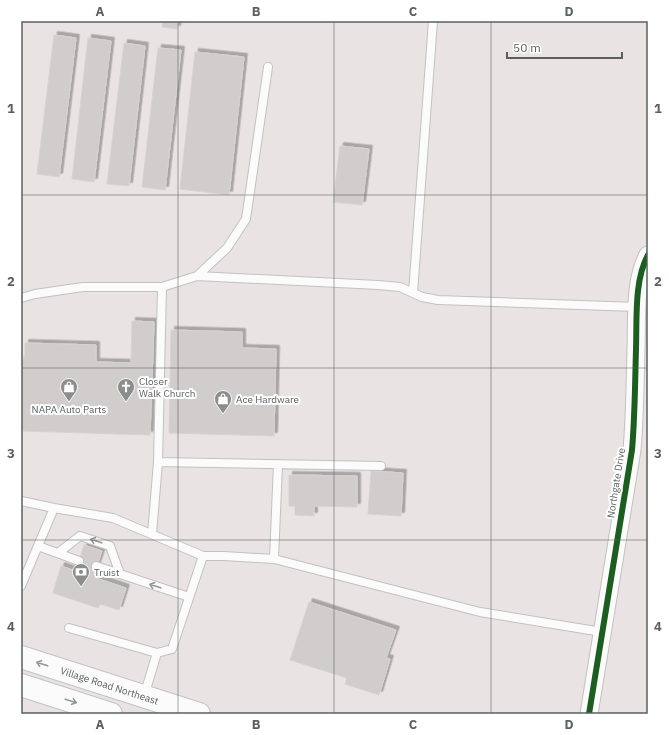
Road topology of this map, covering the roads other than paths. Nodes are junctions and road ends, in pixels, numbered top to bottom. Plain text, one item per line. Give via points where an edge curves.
1 (433, 21) edge
2 (268, 67) dead end
3 (648, 255) edge
4 (197, 276) junction
5 (162, 287) junction
6 (413, 293) junction
7 (21, 298) edge
8 (637, 307) junction
9 (158, 462) junction
10 (278, 464) junction
11 (380, 466) dead end
12 (21, 501) edge
13 (54, 508) junction
14 (152, 534) junction
15 (38, 546) junction
16 (58, 553) junction
17 (204, 556) junction
18 (274, 559) junction
19 (79, 560) dead end
20 (96, 566) dead end
21 (120, 574) junction
22 (21, 586) edge
23 (189, 597) junction
24 (69, 628) dead end
25 (602, 632) junction
26 (157, 653) junction
27 (21, 657) edge
28 (21, 685) edge
29 (144, 696) junction
30 (111, 714) edge
31 (199, 714) edge
32 (589, 714) edge

1 - 6 lane
2 - 4 lane via 246,219 227,248
3 - 8 street, Northgate Drive via 639,281
4 - 5 lane
4 - 6 lane via 378,285 400,287
5 - 7 lane via 83,287
5 - 9 lane
6 - 8 lane via 438,300
8 - 25 street, Northgate Drive via 632,450
9 - 10 lane
9 - 14 lane
10 - 11 lane
10 - 18 lane
12 - 13 lane
13 - 14 lane via 113,518
13 - 15 lane
14 - 17 lane
15 - 16 lane
15 - 22 lane
16 - 19 lane
21 -> 16 lane via 110,546 80,536
17 - 18 lane
17 - 23 lane
18 - 25 lane via 480,612
20 - 21 lane
23 -> 21 lane
23 - 26 lane via 172,649
24 - 26 lane
25 - 32 street, Northgate Drive
26 - 29 lane
29 -> 27 main road, Village Road Northeast
28 -> 30 main road
29 - 31 main road, Village Road Northeast

